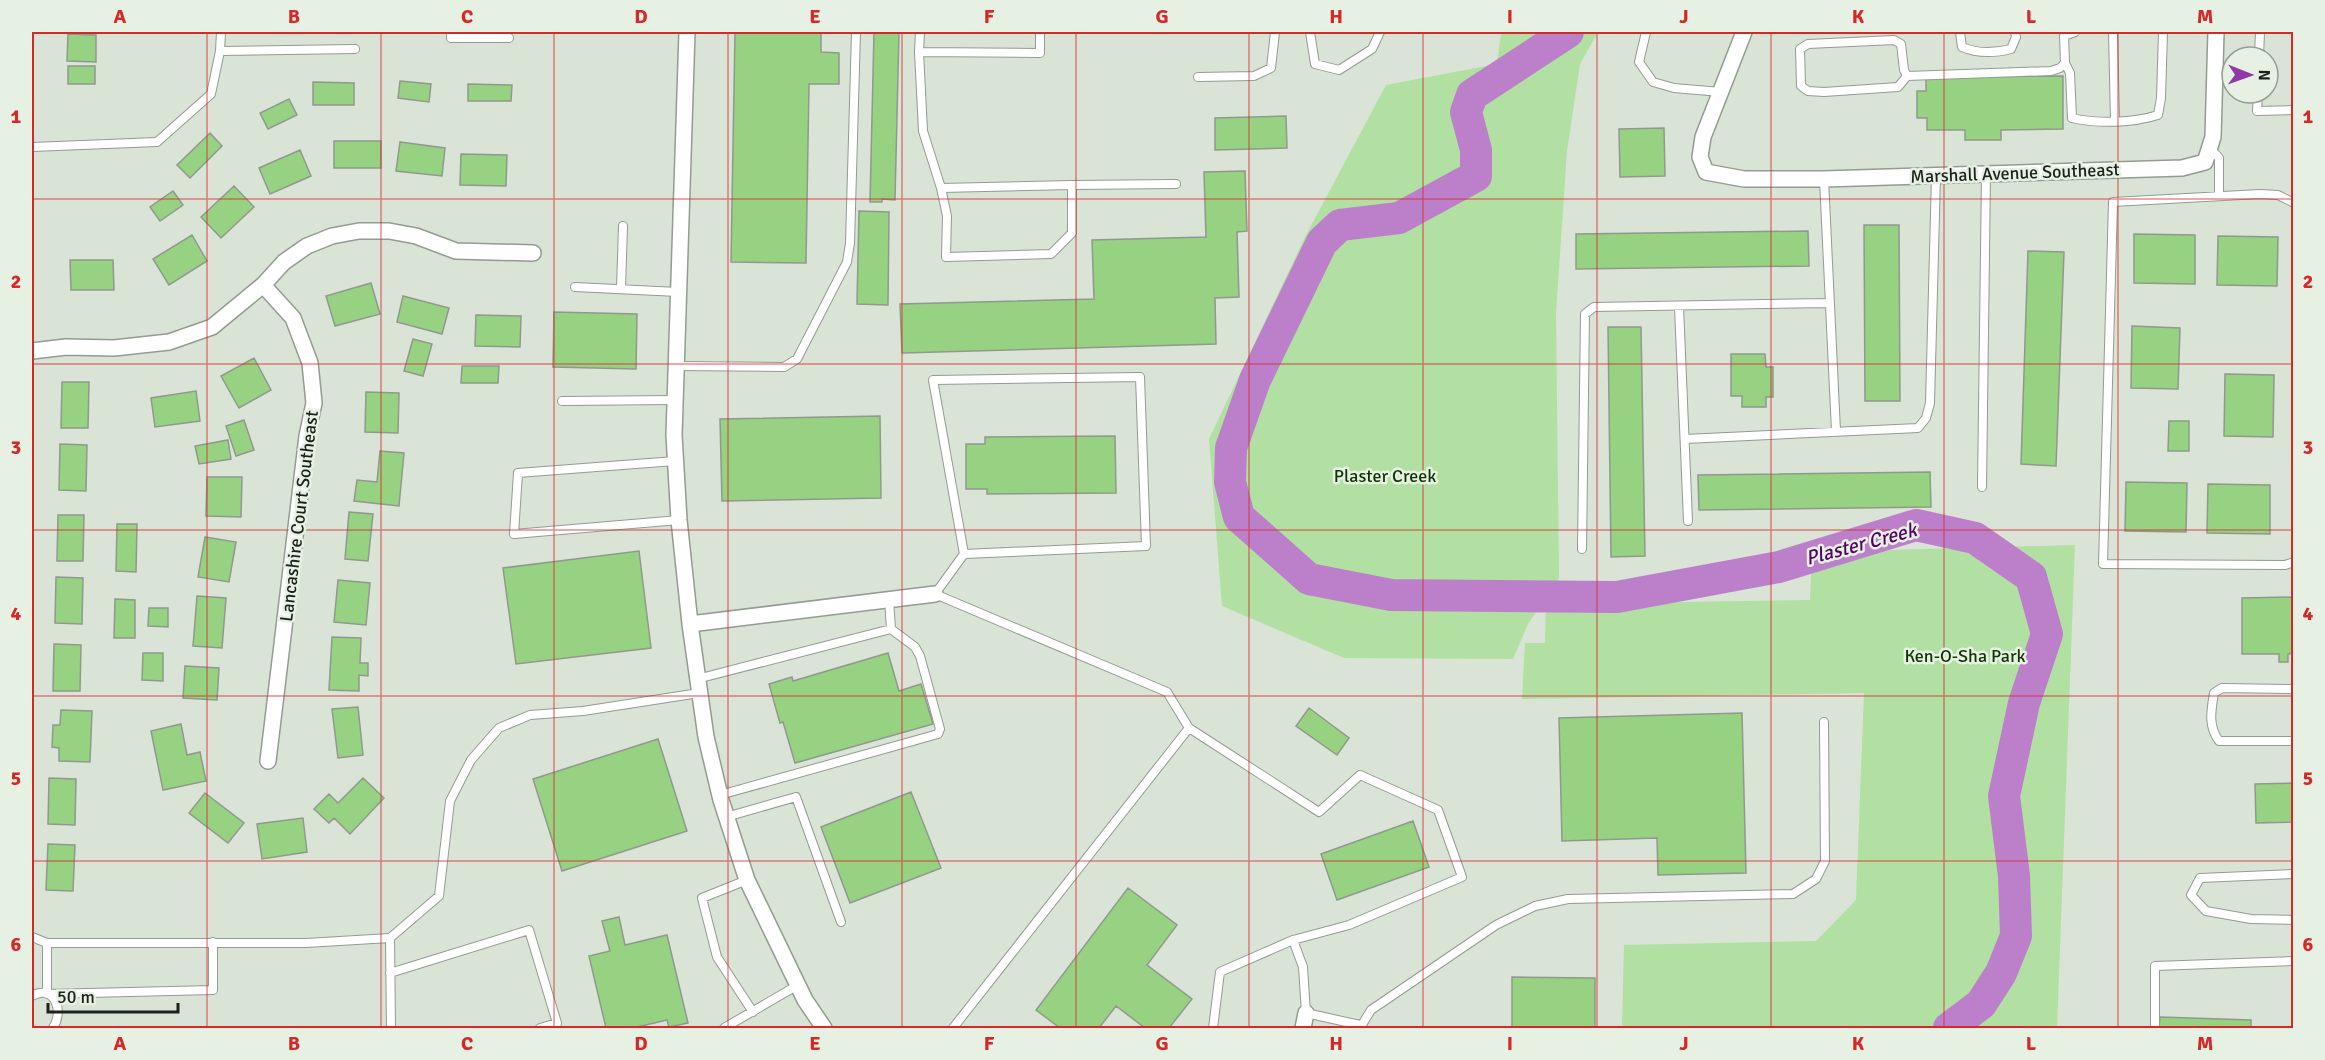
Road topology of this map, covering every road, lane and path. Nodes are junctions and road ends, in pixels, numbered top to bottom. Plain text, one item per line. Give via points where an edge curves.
1 (221, 32) edge
2 (451, 32) edge
3 (687, 32) edge
4 (856, 32) edge
5 (920, 32) edge
6 (1040, 32) edge
7 (1275, 32) edge
8 (1310, 32) edge
9 (1380, 32) edge
10 (1646, 32) edge
11 (1744, 32) edge
12 (1960, 32) edge
13 (2015, 32) edge
14 (2075, 32) edge
15 (2113, 32) edge
16 (2163, 32) edge
17 (2216, 32) edge
18 (509, 38) dead end
19 (356, 50) dead end
20 (220, 51) junction
21 (919, 52) junction
22 (2065, 63) junction
23 (1907, 76) junction
24 (1198, 77) dead end
25 (1721, 92) junction
26 (2257, 105) edge
27 (2294, 110) edge
28 (2115, 120) junction
29 (32, 147) edge
30 (2207, 154) junction
31 (1986, 174) junction
32 (1936, 176) junction
33 (1824, 179) junction
34 (1176, 184) dead end
35 (1071, 185) junction
36 (941, 188) junction
37 (2218, 195) junction
38 (2294, 203) edge
39 (623, 226) dead end
40 (533, 253) dead end
41 (263, 285) junction
42 (575, 287) dead end
43 (621, 289) junction
44 (678, 292) junction
45 (1828, 303) junction
46 (1679, 307) junction
47 (32, 351) edge
48 (676, 366) junction
49 (674, 400) junction
50 (562, 401) dead end
51 (1836, 431) junction
52 (1685, 439) junction
53 (675, 461) junction
54 (1982, 488) dead end
55 (679, 520) junction
56 (1688, 521) dead end
57 (1582, 549) dead end
58 (964, 554) junction
59 (2294, 562) edge
60 (934, 594) junction
61 (889, 599) junction
62 (690, 624) junction
63 (891, 629) junction
64 (698, 686) junction
65 (2294, 689) edge
66 (1824, 722) dead end
67 (1189, 728) junction
68 (2294, 741) edge
69 (268, 761) dead end
70 (720, 795) junction
71 (726, 817) junction
72 (2294, 874) edge
73 (747, 880) junction
74 (2294, 920) edge
75 (841, 922) dead end
76 (32, 937) edge
77 (390, 938) junction
78 (1293, 940) junction
79 (213, 942) junction
80 (47, 943) junction
81 (2294, 961) edge
82 (390, 973) junction
83 (798, 985) junction
84 (47, 994) junction
85 (32, 996) edge
86 (753, 1012) junction
87 (1305, 1021) edge
88 (957, 1027) edge
89 (1360, 1027) edge
90 (53, 1029) edge
91 (391, 1029) edge
92 (540, 1029) edge
93 (724, 1029) edge
94 (824, 1029) edge
95 (1213, 1029) edge
96 (2155, 1029) edge

1 - 20 lane
2 - 18 lane via 451,38
3 - 44 street
4 - 48 lane via 847,262 797,359 784,367
5 - 21 lane
6 - 21 lane via 1040,53
7 - 24 lane via 1271,68 1254,76
8 - 9 lane via 1315,64 1339,70 1372,49
10 - 25 lane via 1639,62 1653,82
11 - 25 street
12 - 13 lane via 1962,46 1973,52 2011,49
14 - 22 lane via 2064,36
15 - 28 lane
16 - 28 lane via 2158,115
17 - 30 street via 2213,137
19 - 20 lane
20 - 29 lane via 211,94 158,142
21 - 36 lane via 923,131
22 - 23 lane via 2051,71
22 - 28 lane via 2070,73 2072,118
23 - 23 lane via 1901,44 1894,40 1823,42 1800,49 1801,86 1808,91 1898,87
25 - 33 street, Marshall Avenue Southeast via 1703,137 1700,157 1706,172 1744,179
26 - 27 lane via 2257,111
30 - 31 street, Marshall Avenue Southeast via 2182,168
30 - 37 lane via 2219,158
31 - 32 street, Marshall Avenue Southeast
31 - 54 lane
32 - 33 street, Marshall Avenue Southeast
32 - 51 lane via 1930,404 1926,418 1918,428
33 - 45 lane
34 - 35 lane
35 - 36 lane
35 - 36 lane via 1072,233 1051,254 958,257 946,257 947,216
37 - 38 lane via 2277,195
37 - 59 lane via 2113,202 2103,564
39 - 43 lane
40 - 41 street via 456,251 416,236 359,231 307,246 284,262
41 - 47 street via 212,327 169,342
41 - 69 street, Lancashire Court Southeast via 293,318 310,363 314,403
42 - 43 lane
43 - 44 lane
44 - 48 street
45 - 46 lane
45 - 51 lane
46 - 52 lane
46 - 57 lane via 1594,307 1586,314
48 - 49 street
49 - 50 lane
49 - 53 street
51 - 52 lane
52 - 56 lane
53 - 55 street
53 - 55 lane via 518,473 514,534
55 - 62 street
58 - 58 lane via 933,380 1140,378 1146,546
58 - 60 lane
60 - 61 street
60 - 67 lane via 1167,692
61 - 62 street
61 - 63 lane
62 - 64 street
63 - 64 lane
63 - 70 lane via 915,647 920,656 940,729 938,734
64 - 70 street
64 - 77 lane via 583,711 530,715 499,728 471,760 450,801 439,896
65 - 68 lane via 2222,688 2214,693 2211,716 2212,731 2219,741
66 - 89 lane via 1825,861 1816,879 1793,894 1568,899 1535,906 1496,925 1371,1010
67 - 78 lane via 1318,812 1360,775 1438,810 1462,877 1349,925
67 - 88 lane
70 - 71 street
71 - 73 street
71 - 75 lane via 796,797
72 - 74 lane via 2200,878 2191,895 2206,910 2251,920
73 - 83 street
73 - 86 lane via 702,898 717,957
76 - 80 lane
77 - 79 lane
77 - 82 lane
78 - 87 lane via 1303,967
78 - 95 lane via 1220,972
79 - 80 lane
79 - 84 lane via 213,990
80 - 84 lane
81 - 96 lane via 2155,966
82 - 91 lane
82 - 92 lane via 529,930 557,1023
83 - 86 lane
83 - 94 street
84 - 85 lane
84 - 90 lane via 59,1007
86 - 93 lane
87 - 89 lane

